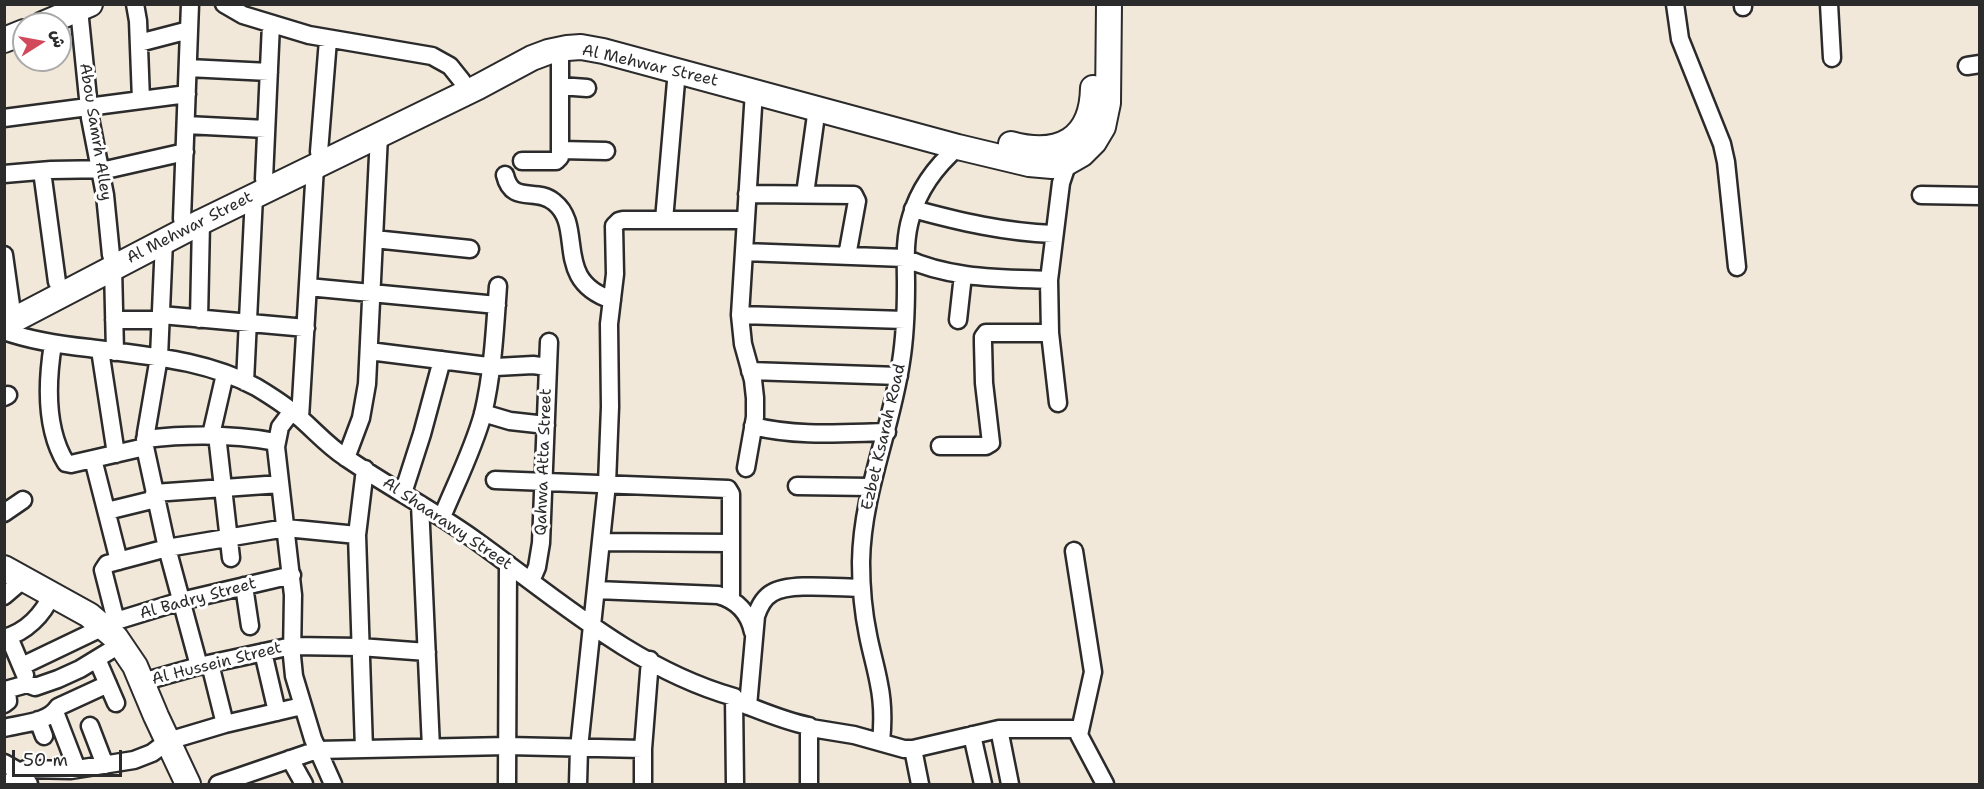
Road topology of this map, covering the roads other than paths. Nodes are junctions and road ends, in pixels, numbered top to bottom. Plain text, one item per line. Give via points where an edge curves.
1 (135, 4) edge
2 (190, 4) edge
3 (224, 4) edge
4 (1095, 4) edge
5 (1109, 4) edge
6 (1675, 4) edge
7 (1829, 4) edge
8 (85, 7) edge
9 (246, 11) edge
10 (271, 24) junction
11 (189, 30) junction
12 (328, 40) junction
13 (139, 43) junction
14 (560, 49) junction
15 (645, 53) junction
16 (1832, 58) dead end
17 (188, 68) junction
18 (677, 70) junction
19 (269, 72) junction
20 (462, 81) junction
21 (560, 86) junction
22 (587, 88) dead end
23 (754, 91) junction
24 (187, 94) junction
25 (141, 100) junction
26 (88, 107) junction
27 (817, 108) junction
28 (4, 118) edge
29 (186, 125) junction
30 (266, 129) junction
31 (379, 135) junction
32 (958, 147) junction
33 (561, 150) junction
34 (606, 151) dead end
35 (184, 152) junction
36 (317, 159) junction
37 (522, 161) dead end
38 (1068, 162) junction
39 (100, 170) junction
40 (42, 171) junction
41 (4, 174) edge
42 (505, 175) dead end
43 (259, 187) junction
44 (747, 194) junction
45 (805, 194) junction
46 (1921, 195) dead end
47 (1980, 196) edge
48 (913, 209) junction
49 (664, 220) junction
50 (746, 220) junction
51 (192, 221) junction
52 (1053, 234) junction
53 (374, 239) junction
54 (164, 241) junction
55 (470, 249) dead end
56 (744, 252) junction
57 (4, 255) edge
58 (847, 256) junction
59 (905, 258) junction
60 (112, 261) junction
61 (1737, 267) dead end
62 (963, 275) junction
63 (1049, 280) junction
64 (57, 282) junction
65 (498, 286) dead end
66 (308, 287) junction
67 (372, 293) junction
68 (612, 300) junction
69 (497, 305) junction
70 (7, 313) edge
71 (740, 315) junction
72 (161, 318) junction
73 (199, 318) junction
74 (114, 320) junction
75 (905, 320) junction
76 (958, 320) dead end
77 (248, 323) junction
78 (306, 328) junction
79 (4, 331) edge
80 (1050, 333) junction
81 (549, 342) dead end
82 (53, 344) junction
83 (107, 351) junction
84 (369, 351) junction
85 (159, 357) junction
86 (442, 360) junction
87 (491, 367) junction
88 (548, 367) junction
89 (750, 371) junction
90 (225, 374) junction
91 (899, 376) junction
92 (245, 382) junction
93 (1058, 403) dead end
94 (483, 412) junction
95 (296, 414) junction
96 (546, 425) junction
97 (753, 426) junction
98 (887, 432) junction
99 (214, 435) junction
100 (276, 442) junction
101 (145, 443) junction
102 (940, 446) dead end
103 (116, 454) junction
104 (346, 458) junction
105 (93, 459) junction
106 (746, 468) dead end
107 (365, 469) junction
108 (495, 480) dead end
109 (544, 482) junction
110 (280, 484) junction
111 (607, 484) junction
112 (797, 486) dead end
113 (871, 487) junction
114 (223, 488) junction
115 (403, 493) junction
116 (155, 496) junction
117 (23, 500) dead end
118 (420, 504) junction
119 (107, 511) junction
120 (4, 513) edge
121 (442, 517) junction
122 (286, 528) junction
123 (357, 535) junction
124 (229, 538) junction
125 (602, 542) junction
126 (730, 543) junction
127 (167, 548) junction
128 (1074, 551) dead end
129 (231, 558) dead end
130 (119, 561) junction
131 (508, 564) junction
132 (14, 574) edge
133 (292, 575) junction
134 (531, 581) junction
135 (244, 586) junction
136 (862, 588) junction
137 (596, 590) junction
138 (52, 594) junction
139 (4, 596) edge
140 (731, 600) junction
141 (182, 601) junction
142 (250, 626) dead end
143 (591, 626) junction
144 (114, 630) junction
145 (753, 633) junction
146 (7, 637) edge
147 (292, 646) junction
148 (360, 647) junction
149 (263, 652) junction
150 (427, 652) junction
151 (97, 659) junction
152 (650, 660) junction
153 (205, 665) junction
154 (22, 666) junction
155 (74, 672) junction
156 (142, 682) junction
157 (108, 684) junction
158 (29, 685) junction
159 (84, 695) junction
160 (734, 697) junction
161 (116, 703) dead end
162 (4, 704) edge
163 (302, 706) junction
164 (748, 706) junction
165 (55, 712) junction
166 (277, 712) junction
167 (38, 720) junction
168 (225, 723) junction
169 (90, 726) dead end
170 (809, 726) junction
171 (4, 728) edge
172 (999, 729) junction
173 (1079, 729) junction
174 (972, 735) junction
175 (44, 736) dead end
176 (168, 741) junction
177 (882, 742) junction
178 (507, 746) junction
179 (431, 748) junction
180 (579, 748) junction
181 (643, 748) junction
182 (913, 748) junction
183 (364, 749) junction
184 (317, 750) junction
185 (290, 759) junction
186 (4, 763) edge
187 (105, 765) junction
188 (77, 769) junction
189 (25, 778) edge
190 (261, 778) edge
191 (9, 784) edge
192 (188, 784) edge
193 (218, 784) edge
194 (304, 784) edge
195 (333, 784) edge
196 (507, 784) edge
197 (578, 784) edge
198 (643, 784) edge
199 (735, 784) edge
200 (809, 784) edge
201 (920, 784) edge
202 (984, 784) edge
203 (1010, 784) edge
204 (1105, 784) edge

1 - 13 street
2 - 11 street
3 - 9 street via 237,13
4 - 15 street, Al Mehwar Street via 1093,102 1089,117 1070,141 1040,150
5 - 38 street, Al Mehwar Street via 1105,120 1089,148
6 - 61 street via 1680,39 1722,144
7 - 16 street
8 - 26 street, Abou Samrh Alley
9 - 10 street
10 - 12 street
10 - 19 street
11 - 13 street
11 - 17 street
12 - 20 street via 432,56 450,66
12 - 36 street
13 - 25 street
14 - 15 street, Al Mehwar Street
14 - 21 street
14 - 31 street, Al Mehwar Street via 532,58
15 - 18 street, Al Mehwar Street
15 - 20 street, Al Mehwar Street via 593,33 555,33 525,45
17 - 19 street
17 - 24 street
18 - 23 street, Al Mehwar Street
18 - 49 street
19 - 30 street
20 - 36 street, Al Mehwar Street
21 - 22 street
21 - 33 street
23 - 27 street, Al Mehwar Street
23 - 44 street
24 - 25 street
24 - 29 street
25 - 26 street
26 - 28 street
26 - 39 street, Abou Samrh Alley
27 - 32 street, Al Mehwar Street
27 - 45 street
29 - 30 street
29 - 35 street
30 - 43 street
31 - 36 street, Al Mehwar Street
31 - 53 street
32 - 38 street, Al Mehwar Street via 1037,166
32 - 48 street, Ezbet Ksarah Road via 929,178
33 - 34 street
33 - 37 street via 557,160
35 - 39 street
35 - 51 street
36 - 43 street, Al Mehwar Street
36 - 66 street
38 - 52 street via 1062,176
39 - 40 street
39 - 60 street, Abou Samrh Alley
40 - 41 street
40 - 64 street
42 - 68 street via 517,192 544,197 559,207 567,222 579,275 596,292
43 - 51 street, Al Mehwar Street
43 - 77 street
44 - 45 street
44 - 50 street
45 - 58 street via 856,196
46 - 47 street
48 - 52 street via 981,227
48 - 59 street, Ezbet Ksarah Road
49 - 50 street
49 - 68 street via 621,220 615,224
50 - 56 street
51 - 54 street, Al Mehwar Street
51 - 60 street, Al Mehwar Street
51 - 73 street
52 - 63 street
53 - 55 street
53 - 67 street
54 - 60 street, Al Mehwar Street
54 - 72 street
56 - 58 street
56 - 71 street
57 - 70 street
58 - 59 street
59 - 62 street via 924,267
59 - 75 street, Ezbet Ksarah Road
60 - 64 street, Al Mehwar Street
60 - 70 street, Al Mehwar Street
60 - 74 street, Abou Samrh Alley
62 - 63 street
62 - 76 street
63 - 80 street
64 - 70 street, Al Mehwar Street
65 - 69 street
66 - 67 street
66 - 78 street
67 - 69 street
67 - 84 street
68 - 111 street
69 - 87 street
71 - 75 street
71 - 89 street
72 - 73 street
72 - 74 street
72 - 85 street
73 - 77 street
74 - 83 street, Abou Samrh Alley
75 - 91 street, Ezbet Ksarah Road
77 - 78 street
77 - 92 street
78 - 95 street
79 - 82 street, Al Shaarawy Street
80 - 93 street
80 - 102 street via 986,333 984,383 991,443
81 - 88 street, Qahwa Atta Street
82 - 83 street, Al Shaarawy Street
82 - 105 street via 50,403 64,461 68,464
83 - 85 street, Al Shaarawy Street
83 - 103 street, Abou Samrh Alley
84 - 86 street
84 - 104 street via 363,410
85 - 90 street, Al Shaarawy Street
85 - 101 street
86 - 87 street
86 - 115 street
87 - 88 street
87 - 94 street
88 - 96 street, Qahwa Atta Street
89 - 91 street
89 - 97 street via 755,398
90 - 92 street, Al Shaarawy Street
90 - 99 street
91 - 98 street, Ezbet Ksarah Road
92 - 95 street, Al Shaarawy Street
94 - 96 street via 510,421
94 - 121 street
95 - 100 street via 283,423
95 - 104 street, Al Shaarawy Street
96 - 109 street, Qahwa Atta Street
97 - 98 street via 804,434
97 - 106 street
98 - 113 street, Ezbet Ksarah Road
99 - 100 street
99 - 101 street
99 - 114 street
100 - 110 street
101 - 103 street
101 - 116 street
103 - 105 street
104 - 107 street, Al Shaarawy Street
105 - 119 street
107 - 115 street, Al Shaarawy Street
107 - 123 street
108 - 109 street
109 - 111 street
109 - 134 street, Qahwa Atta Street via 541,551
110 - 114 street
110 - 122 street
111 - 125 street
111 - 126 street via 728,489
112 - 113 street
113 - 136 street, Ezbet Ksarah Road via 863,537
114 - 116 street
114 - 124 street
115 - 118 street, Al Shaarawy Street
116 - 119 street
116 - 127 street
117 - 120 street
118 - 121 street, Al Shaarawy Street
118 - 150 street
119 - 130 street
121 - 131 street, Al Shaarawy Street
122 - 123 street
122 - 124 street
122 - 133 street
123 - 148 street
124 - 127 street
124 - 129 street
125 - 126 street
125 - 137 street
126 - 140 street
127 - 130 street
127 - 141 street
128 - 173 street via 1093,672
130 - 144 street via 105,565 103,570
131 - 134 street, Al Shaarawy Street
131 - 178 street
132 - 138 street
132 - 139 street
133 - 135 street, Al Badry Street
133 - 147 street
134 - 143 street, Al Shaarawy Street
135 - 141 street, Al Badry Street
135 - 142 street
136 - 145 street via 796,587 774,591 758,609
136 - 177 street, Ezbet Ksarah Road via 867,635 881,694
137 - 140 street via 712,594
137 - 143 street
138 - 144 street
138 - 146 street via 34,621
140 - 145 street via 748,616
141 - 144 street, Al Badry Street
141 - 153 street
143 - 152 street, Al Shaarawy Street
143 - 180 street
144 - 151 street
144 - 154 street
144 - 156 street
145 - 164 street
146 - 154 street
147 - 148 street, Al Hussein Street
147 - 149 street, Al Hussein Street
147 - 163 street
148 - 150 street, Al Hussein Street
148 - 183 street
149 - 153 street, Al Hussein Street
149 - 166 street
150 - 179 street
151 - 155 street
151 - 157 street
152 - 160 street, Al Shaarawy Street
152 - 181 street
153 - 156 street, Al Hussein Street
153 - 168 street
154 - 158 street
155 - 158 street via 35,687
155 - 159 street
156 - 176 street
157 - 159 street
157 - 161 street
158 - 162 street via 8,690 8,701
159 - 165 street
160 - 164 street, Al Shaarawy Street
160 - 199 street
163 - 166 street
163 - 184 street
164 - 170 street, Al Shaarawy Street
165 - 167 street
165 - 188 street
166 - 168 street
167 - 171 street
167 - 175 street
168 - 176 street
169 - 187 street
170 - 177 street, Al Shaarawy Street
170 - 200 street
172 - 173 street
172 - 174 street
172 - 203 street
173 - 204 street via 1080,740
174 - 182 street
174 - 202 street
176 - 187 street via 141,759
176 - 192 street
177 - 182 street, Al Shaarawy Street via 897,748
178 - 179 street
178 - 180 street
178 - 196 street
179 - 183 street
180 - 181 street
180 - 197 street
181 - 198 street
182 - 201 street
183 - 184 street
184 - 185 street
184 - 195 street
185 - 190 street
185 - 194 street
186 - 189 street
187 - 188 street
188 - 189 street via 30,768
189 - 191 street
190 - 193 street

